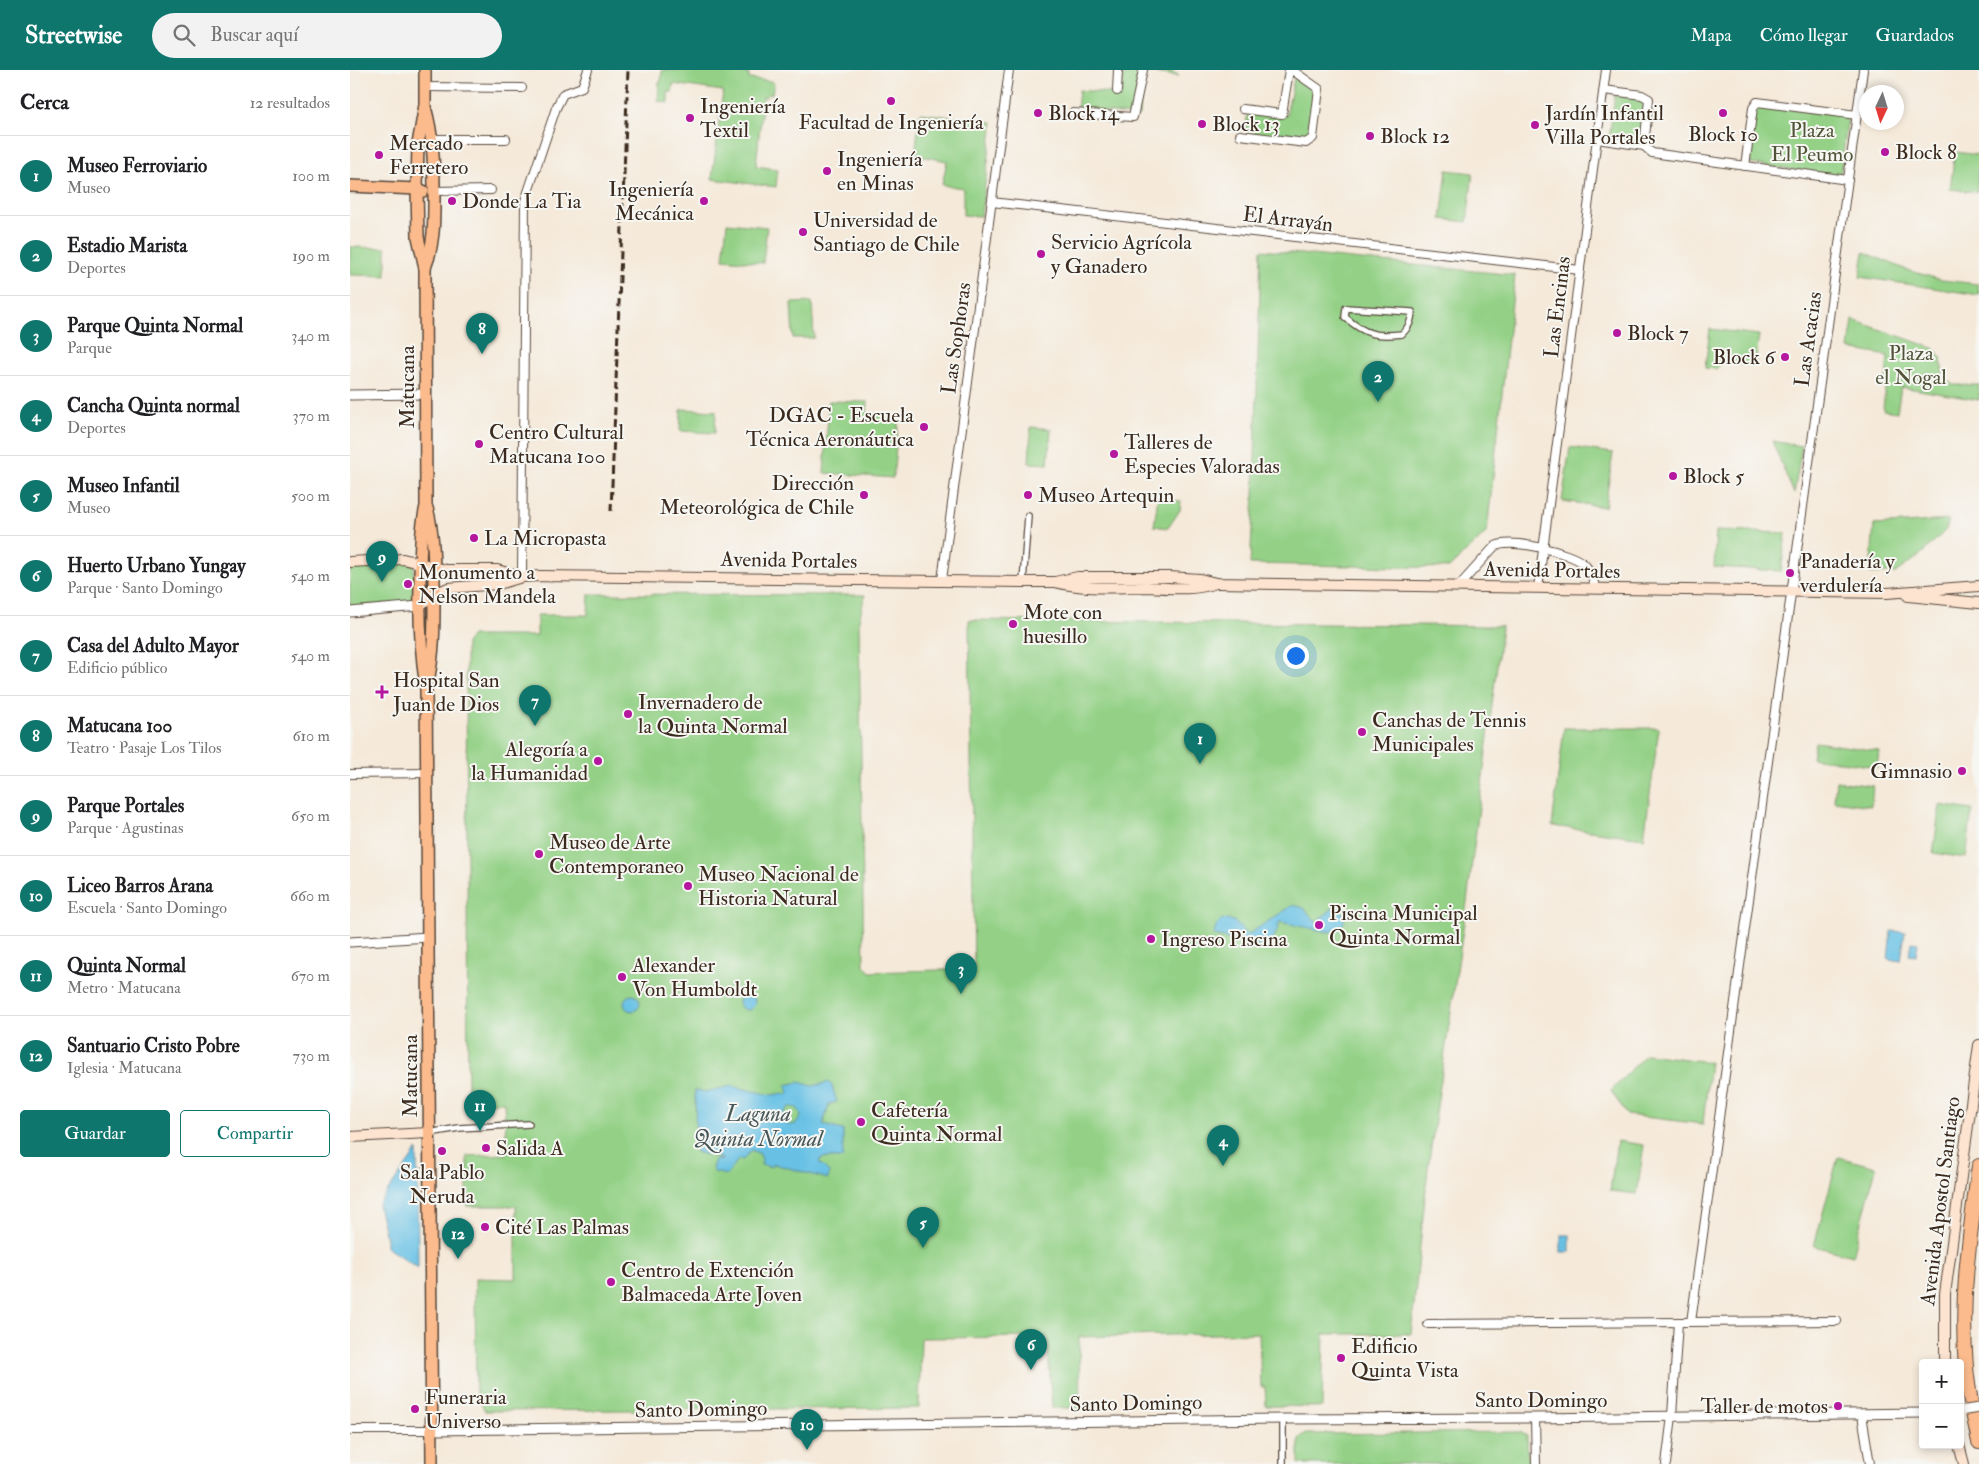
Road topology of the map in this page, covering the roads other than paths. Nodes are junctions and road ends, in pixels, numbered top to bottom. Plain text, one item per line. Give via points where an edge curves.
1 (425, 70) edge
2 (588, 70) edge
3 (1009, 70) edge
4 (1118, 70) edge
5 (1143, 70) edge
6 (1290, 70) edge
7 (1606, 70) edge
8 (1863, 70) edge
9 (425, 87) junction
10 (522, 88) dead end
11 (1604, 90) junction
12 (1117, 91) dead end
13 (425, 104) junction
14 (1243, 109) dead end
15 (1073, 113) dead end
16 (1857, 115) junction
17 (1240, 135) dead end
18 (432, 139) junction
19 (506, 139) dead end
20 (1597, 139) junction
21 (1644, 146) junction
22 (1745, 166) junction
23 (1848, 180) junction
24 (350, 186) edge
25 (417, 188) junction
26 (491, 190) dead end
27 (434, 197) junction
28 (992, 202) junction
29 (425, 268) junction
30 (1580, 270) junction
31 (1412, 312) joint
32 (426, 394) junction
33 (350, 395) edge
34 (426, 506) junction
35 (1028, 516) dead end
36 (1543, 548) junction
37 (350, 562) edge
38 (420, 562) junction
39 (434, 567) junction
40 (522, 577) junction
41 (942, 580) junction
42 (1023, 582) junction
43 (1979, 586) edge
44 (1458, 587) junction
45 (1538, 588) junction
46 (1596, 589) junction
47 (1791, 592) junction
48 (1887, 593) junction
49 (434, 594) junction
50 (1979, 603) edge
51 (420, 606) junction
52 (350, 612) edge
53 (426, 688) junction
54 (427, 773) junction
55 (350, 774) edge
56 (428, 937) junction
57 (350, 942) edge
58 (1979, 1045) edge
59 (529, 1124) dead end
60 (429, 1133) junction
61 (350, 1137) edge
62 (1979, 1166) edge
63 (1837, 1321) dead end
64 (1678, 1322) junction
65 (1691, 1322) junction
66 (1428, 1324) dead end
67 (1945, 1359) edge
68 (1979, 1408) edge
69 (1964, 1411) edge
70 (1919, 1413) edge
71 (1862, 1415) junction
72 (1672, 1416) junction
73 (1283, 1418) junction
74 (1535, 1418) junction
75 (350, 1430) edge
76 (431, 1430) junction
77 (1979, 1442) edge
78 (1960, 1449) edge
79 (432, 1464) edge
80 (1283, 1464) edge
81 (1536, 1464) edge
82 (1666, 1464) edge
83 (1870, 1464) edge
84 (1964, 1464) edge

1 - 9 main road, Matucana
2 - 40 street via 582,87 563,94 556,108 525,201
3 - 28 street, Las Sophoras
4 - 12 street
5 - 15 street via 1134,116
6 - 14 street via 1282,114
6 - 17 street via 1319,89 1313,138 1306,143
7 - 11 street, Las Encinas
8 - 16 street, Las Acacias
9 - 10 street
9 - 13 main road, Matucana
11 - 20 street, Las Encinas
11 - 21 street via 1642,95 1649,100
13 - 18 main road, Matucana
13 - 25 main road, Matucana via 418,144
16 - 22 street via 1757,102 1753,108
16 - 23 street, Las Acacias
18 - 19 street
18 - 27 main road, Matucana
20 - 21 street
20 - 30 street, Las Encinas
21 - 22 street via 1652,153
22 - 23 street
23 - 47 street, Las Acacias
24 - 25 main road
25 - 27 main road
25 - 29 main road, Matucana via 418,237
26 - 27 street
27 - 29 main road, Matucana via 433,242
28 - 30 street, El Arrayán
28 - 41 street, Las Sophoras
29 - 32 main road, Matucana
30 - 36 street, Las Encinas
31 - 31 street via 1346,308 1345,318 1372,335 1386,336 1402,334 1408,328
32 - 33 street
32 - 34 main road, Matucana
34 - 38 main road, Matucana via 420,537
34 - 39 main road, Matucana via 432,529
35 - 42 street
36 - 44 street via 1498,544
36 - 45 street, Las Encinas
36 - 46 street via 1584,564
37 - 38 main road, Avenida Portales
38 - 39 main road, Avenida Portales
38 - 51 main road, Matucana
39 - 40 main road, Avenida Portales via 497,570
39 - 49 main road, Matucana
40 - 41 main road, Avenida Portales
40 - 49 main road, Avenida Portales via 499,584 448,588
41 - 42 main road, Avenida Portales
42 - 44 main road, Avenida Portales via 1055,582 1078,577 1169,577 1216,583
43 - 48 main road, Avenida Portales
44 - 45 main road, Avenida Portales
45 - 46 main road, Avenida Portales
46 - 47 main road, Avenida Portales
47 - 48 main road, Avenida Portales
47 - 65 street, Las Acacias
48 - 50 main road, Avenida Portales
49 - 51 main road, Avenida Portales
49 - 53 main road, Matucana via 433,649
51 - 52 street
51 - 53 main road, Matucana
53 - 54 main road, Matucana
54 - 55 street
54 - 56 main road, Matucana
56 - 57 street
56 - 60 main road, Matucana
58 - 67 main road, Avenida Apostol Santiago via 1947,1278
59 - 60 street
60 - 61 main road
60 - 76 main road, Matucana
62 - 77 highway via 1964,1303 1967,1377
63 - 65 street
64 - 65 street
64 - 66 street
64 - 72 street
68 - 69 street, bridge
70 - 71 street, Santo Domingo
71 - 72 street, Santo Domingo
71 - 83 street
72 - 74 street, Santo Domingo
72 - 82 street
73 - 74 street, Santo Domingo
73 - 76 street, Santo Domingo
73 - 80 street
74 - 81 street
75 - 76 street, Santo Domingo
76 - 79 main road, Matucana
78 - 84 main road

